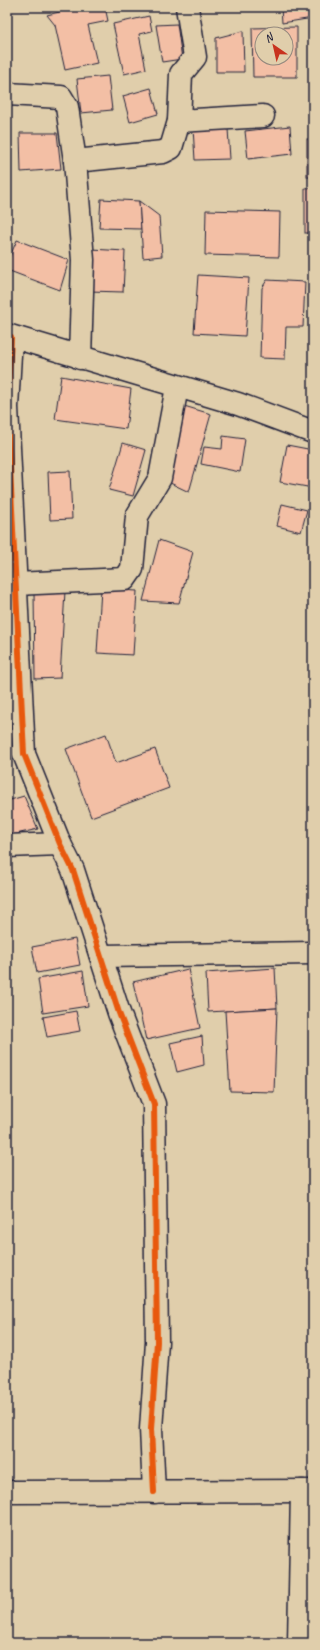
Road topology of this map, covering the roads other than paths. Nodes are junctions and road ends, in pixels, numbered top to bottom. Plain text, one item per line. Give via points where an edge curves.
1 (186, 7) edge
2 (7, 94) edge
3 (263, 116) dead end
4 (179, 122) junction
5 (75, 161) junction
6 (9, 336) edge
7 (80, 358) junction
8 (177, 387) junction
9 (313, 432) edge
10 (10, 558) edge
11 (15, 584) junction
12 (60, 844) junction
13 (7, 846) edge
14 (313, 953) edge
15 (101, 956) junction
16 (307, 1491) edge
17 (7, 1492) edge
18 (154, 1492) junction
19 (299, 1643) edge

1 - 4 street via 195,57 181,74
2 - 5 street via 61,97 67,107
3 - 4 street
4 - 5 street via 171,148 163,152
5 - 7 street via 83,260
6 - 7 street
6 - 10 street via 7,407
7 - 8 street
8 - 9 street via 238,404
8 - 11 street via 160,478 137,516 132,569 125,579
10 - 11 street
11 - 12 street via 24,754
12 - 13 street
12 - 15 street via 73,870
14 - 15 street
15 - 18 street via 119,1013 154,1104 157,1342 151,1429
16 - 18 street
16 - 19 street
17 - 18 street

